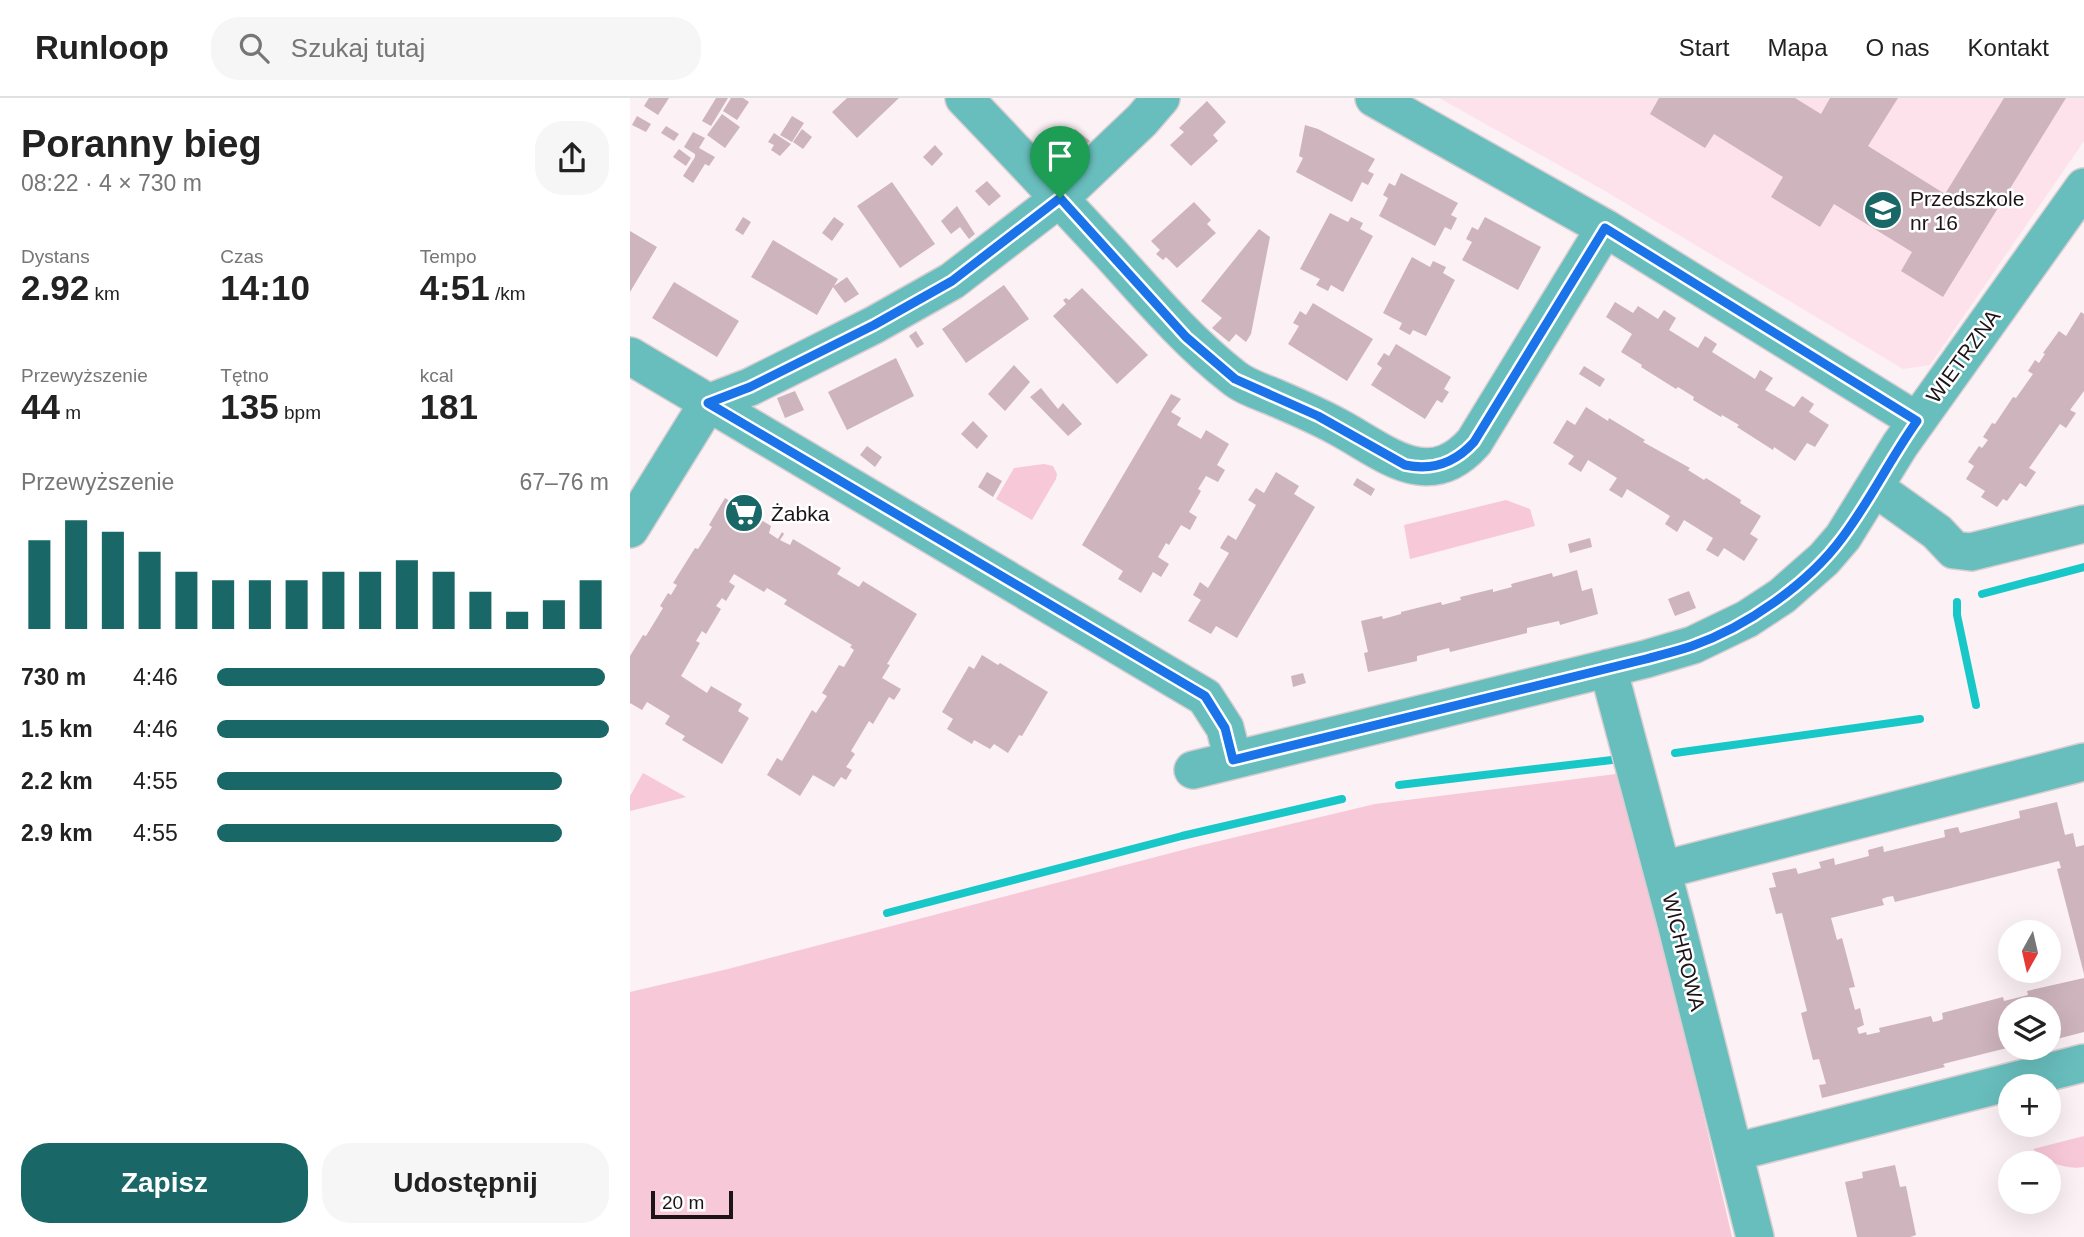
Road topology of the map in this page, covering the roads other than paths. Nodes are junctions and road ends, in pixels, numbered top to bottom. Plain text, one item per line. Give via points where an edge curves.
1 (964, 98) edge
2 (1161, 98) edge
3 (1374, 98) edge
4 (1060, 198) junction
5 (2078, 210) edge
6 (1605, 228) junction
7 (630, 356) edge
8 (708, 403) junction
9 (1917, 421) junction
10 (1874, 487) junction
11 (2084, 524) edge
12 (630, 529) edge
13 (1608, 668) junction
14 (1233, 760) junction
15 (2084, 762) edge
16 (1193, 771) dead end
17 (1662, 870) junction
18 (2084, 1063) edge
19 (1735, 1152) junction
20 (1755, 1237) edge

1 - 4 street
2 - 4 street
3 - 6 street, WIETRZNA
4 - 6 street via 1186,337 1235,379 1416,467 1449,462 1474,442
4 - 8 street via 952,281 874,325
5 - 9 street, WIETRZNA
6 - 9 street, WIETRZNA
7 - 8 street
8 - 12 street
8 - 14 street via 1205,696 1225,728
9 - 10 street
10 - 11 street via 1937,532 1954,550 1970,552
10 - 13 street via 1824,559 1747,620 1693,645
13 - 14 street
13 - 17 street, WICHROWA
14 - 16 street
15 - 17 street
17 - 19 street, WICHROWA
18 - 19 street
19 - 20 street, WICHROWA

